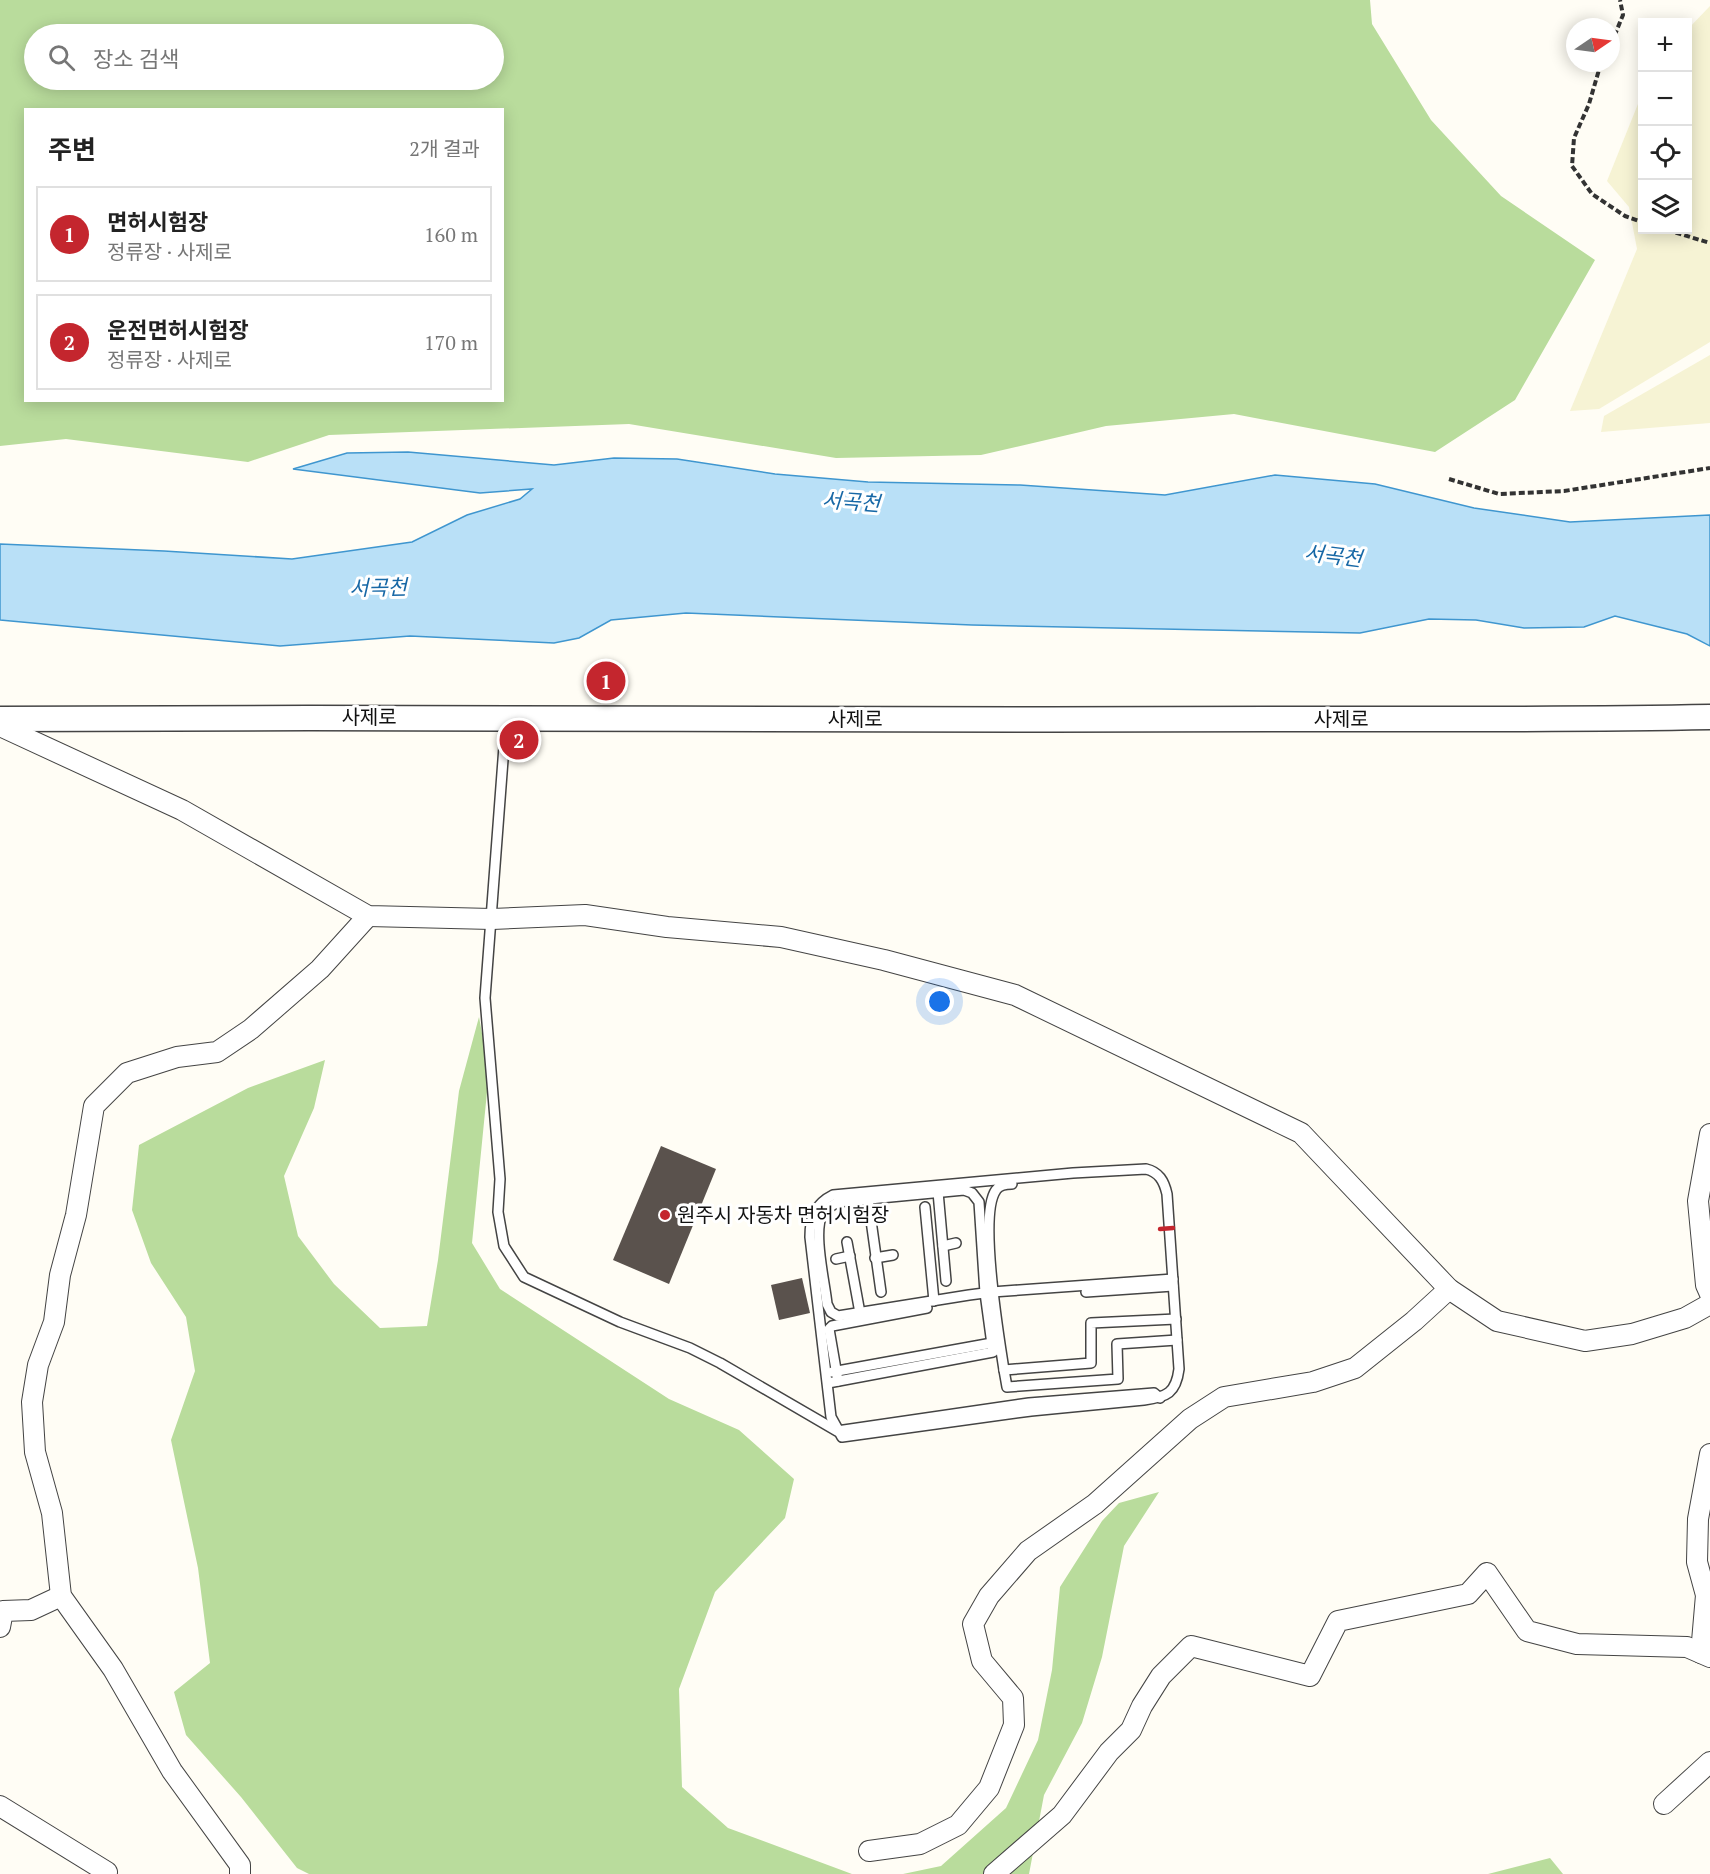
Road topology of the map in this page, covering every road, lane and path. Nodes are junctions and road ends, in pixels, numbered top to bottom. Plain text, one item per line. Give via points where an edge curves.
1 (1620, 0) edge
2 (1620, 22) edge
3 (1598, 72) edge
4 (1638, 221) edge
5 (1680, 234) edge
6 (1710, 243) edge
7 (1710, 468) edge
8 (1449, 479) dead end
9 (506, 717) junction
10 (1710, 717) edge
11 (0, 719) edge
12 (0, 726) edge
13 (368, 916) junction
14 (492, 919) junction
15 (1710, 1134) edge
16 (938, 1192) junction
17 (868, 1199) junction
18 (925, 1207) dead end
19 (927, 1230) junction
20 (916, 1232) dead end
21 (847, 1242) dead end
22 (956, 1244) dead end
23 (943, 1246) junction
24 (893, 1255) dead end
25 (850, 1256) junction
26 (875, 1258) junction
27 (836, 1259) dead end
28 (946, 1281) dead end
29 (1171, 1283) junction
30 (1449, 1288) junction
31 (880, 1292) dead end
32 (1710, 1294) edge
33 (989, 1295) junction
34 (934, 1301) junction
35 (1710, 1304) edge
36 (860, 1313) junction
37 (1176, 1319) junction
38 (1177, 1340) junction
39 (1004, 1370) junction
40 (832, 1377) junction
41 (839, 1434) junction
42 (1710, 1454) edge
43 (1707, 1487) edge
44 (62, 1596) junction
45 (0, 1627) edge
46 (1706, 1655) edge
47 (1710, 1762) edge
48 (1664, 1803) dead end
49 (0, 1806) edge
50 (870, 1851) dead end
51 (107, 1872) dead end
52 (240, 1874) edge
53 (994, 1874) edge

1 - 2 path
3 - 4 path via 1574,138 1572,166 1592,194
5 - 6 path
7 - 8 path via 1564,491 1499,494
9 - 10 street, 사제로
9 - 11 street, 사제로
9 - 14 lane
12 - 13 street via 182,810
13 - 14 street
13 - 44 street via 320,969 251,1029 217,1052 177,1057 128,1073 94,1106 54,1323 38,1365 32,1402 35,1452 52,1513
14 - 30 street via 585,915 781,938 884,960 1015,995 1301,1133
14 - 41 lane via 485,998 500,1179 498,1212 504,1246 524,1277 620,1322 690,1348
15 - 32 street via 1698,1201
16 - 17 lane
16 - 23 lane
16 - 33 lane via 968,1191 979,1202
17 - 26 lane
17 - 36 lane via 833,1204 822,1215 819,1225 829,1309 838,1316
18 - 19 lane
19 - 20 lane
19 - 34 lane
21 - 25 lane
22 - 23 lane
23 - 28 lane
24 - 26 lane
25 - 27 lane
25 - 36 lane
26 - 31 lane
29 - 33 lane
29 - 33 lane via 1158,1181 1148,1174 1083,1178 997,1188 990,1206
29 - 37 lane
29 - 40 lane via 1166,1188 1151,1170 1073,1173 833,1195 814,1210 810,1225 815,1296
30 - 35 street via 1497,1321 1585,1341 1632,1334 1685,1318
30 - 50 street via 1355,1368 1312,1382 1224,1396 1190,1419 1095,1504 1028,1551 989,1596 973,1624 982,1661 1013,1698 1014,1725 989,1788 958,1825 920,1844
33 - 34 lane
33 - 39 lane
33 - 40 lane via 992,1342
33 - 40 lane via 832,1326
34 - 36 lane
37 - 38 lane
37 - 39 lane via 1091,1323 1091,1363
38 - 39 lane via 1117,1344 1118,1379 1007,1387
38 - 41 lane via 1178,1378 1172,1390 1160,1398
40 - 41 lane via 831,1417
42 - 43 street
43 - 46 street via 1698,1519 1697,1562 1706,1595
44 - 45 street via 32,1610 3,1611
44 - 52 street via 113,1669 172,1771 240,1865
46 - 53 street via 1687,1647 1577,1644 1527,1631 1487,1573 1468,1594 1338,1620 1310,1676 1191,1646 1161,1676 1131,1730 1109,1752 1062,1815
47 - 48 street
49 - 51 street

